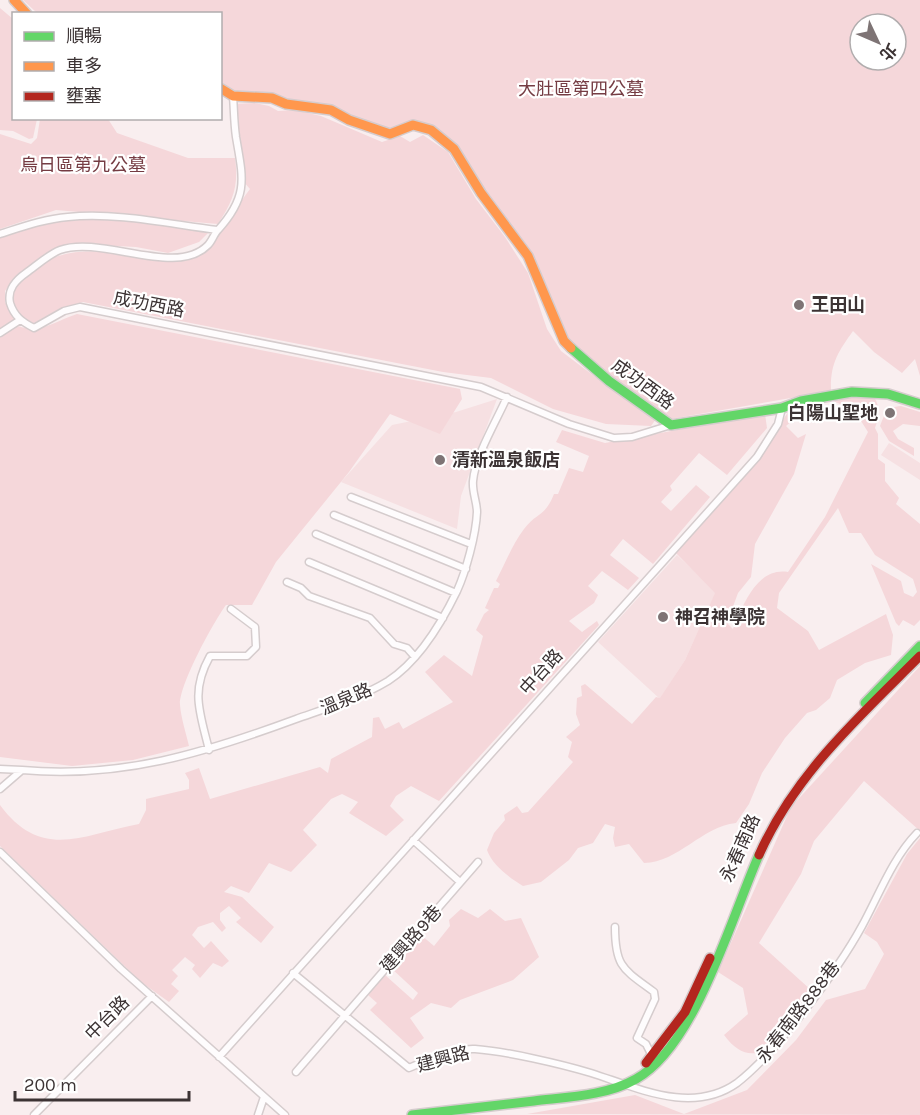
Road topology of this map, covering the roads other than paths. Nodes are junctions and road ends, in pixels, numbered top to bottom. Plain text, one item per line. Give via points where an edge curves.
1 (14, 0) edge
2 (25, 12) edge
3 (222, 89) edge
4 (233, 96) junction
5 (217, 230) junction
6 (0, 234) edge
7 (20, 320) junction
8 (0, 333) edge
9 (507, 397) junction
10 (920, 404) edge
11 (782, 408) junction
12 (671, 425) junction
13 (351, 497) dead end
14 (334, 515) dead end
15 (316, 534) dead end
16 (471, 544) junction
17 (309, 562) dead end
18 (466, 569) junction
19 (287, 582) dead end
20 (456, 593) junction
21 (231, 609) dead end
22 (443, 618) junction
23 (920, 646) edge
24 (920, 656) edge
25 (415, 657) junction
26 (209, 750) junction
27 (0, 769) edge
28 (22, 770) junction
29 (806, 770) junction
30 (0, 789) edge
31 (777, 813) junction
32 (917, 833) dead end
33 (413, 840) junction
34 (0, 852) edge
35 (478, 862) dead end
36 (460, 882) junction
37 (615, 927) dead end
38 (293, 973) junction
39 (152, 996) junction
40 (344, 1016) junction
41 (219, 1057) junction
42 (653, 1057) junction
43 (296, 1072) dead end
44 (622, 1085) junction
45 (264, 1097) junction
46 (34, 1115) edge
47 (258, 1115) edge
48 (285, 1115) edge
49 (412, 1115) edge

1 - 2 street
3 - 4 street, 成功西路
4 - 5 street via 243,178 226,223
4 - 12 street, 成功西路 via 272,98 286,104 331,110 390,134 413,125 431,130 460,156 481,193 528,256 564,341 609,381
5 - 6 street via 70,216
5 - 7 street via 209,245 182,257 164,258 108,248 60,250 18,279 10,290 10,303
7 - 8 street
7 - 9 street, 成功西路 via 34,328 64,311 80,307 481,387
9 - 12 street, 成功西路 via 569,424 614,438 632,437
9 - 16 street, 溫泉路 via 473,481 477,511
10 - 11 street via 888,394 852,392
11 - 12 street, 成功西路
11 - 33 street, 中台路 via 778,424 757,457
13 - 16 street
14 - 18 street
15 - 20 street
16 - 18 street, 溫泉路
17 - 22 street
18 - 20 street, 溫泉路
19 - 25 street via 309,596 370,618 394,644 407,648
20 - 22 street, 溫泉路
21 - 26 street via 255,627 256,647 247,656 210,656 206,664 196,694
22 - 25 street, 溫泉路
23 - 29 street, 永春南路
24 - 29 street, 永春南路
25 - 26 street, 溫泉路 via 388,681 357,697
26 - 28 street, 溫泉路 via 107,771
27 - 28 street, 溫泉路
28 - 30 street
29 - 31 street, 永春南路
31 - 42 street, 永春南路 via 685,1012
31 - 44 street, 永春南路 via 698,1004 665,1053 639,1077
32 - 44 street, 永春南路888巷 via 840,960 765,1057 738,1083 714,1097 696,1101 676,1100
33 - 36 street
33 - 38 street, 中台路
34 - 39 street
35 - 36 street, 建興路9巷
36 - 40 street, 建興路9巷
37 - 42 street via 615,953 625,970 654,992 655,999 637,1038 646,1044
38 - 40 street, 建興路
38 - 41 street, 中台路
39 - 41 street
39 - 46 street, 中台路
40 - 43 street, 建興路9巷
40 - 44 street, 建興路 via 409,1068 473,1049 565,1067
41 - 45 street
42 - 44 street, 永春南路
44 - 49 street, 永春南路 via 577,1096
45 - 47 street
45 - 48 street

